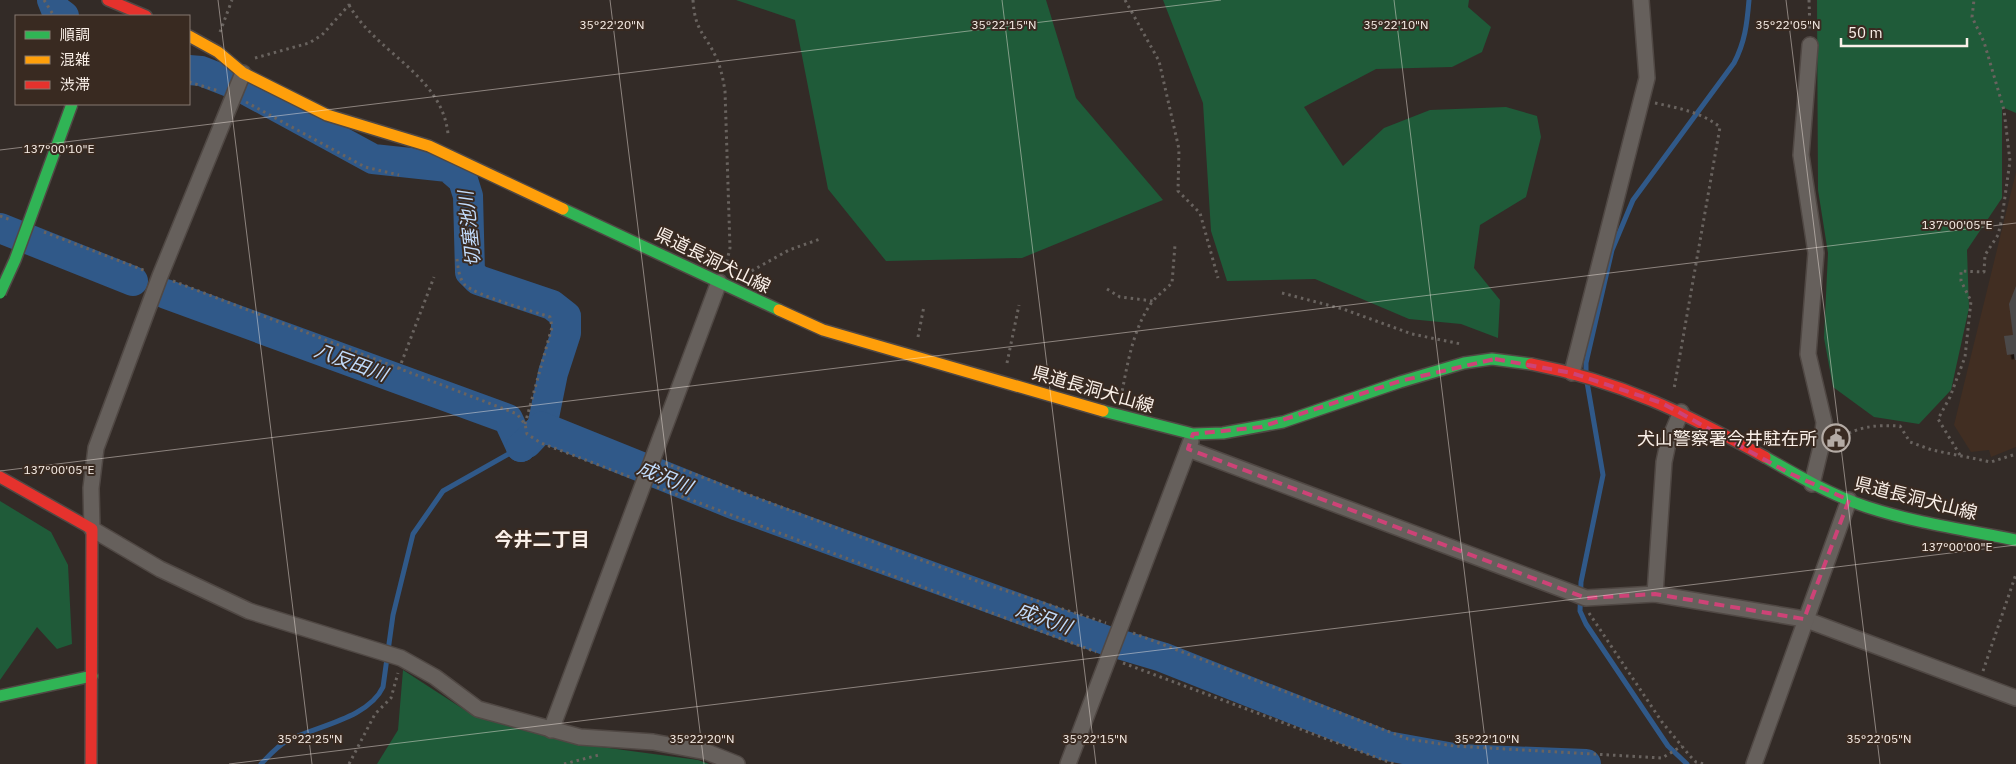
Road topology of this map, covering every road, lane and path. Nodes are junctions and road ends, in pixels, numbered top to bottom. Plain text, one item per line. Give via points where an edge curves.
1 (44, 0) edge
2 (232, 0) edge
3 (349, 0) edge
4 (693, 0) edge
5 (1125, 0) edge
6 (1641, 0) edge
7 (1809, 0) edge
8 (1974, 0) edge
9 (107, 3) edge
10 (349, 5) junction
11 (53, 15) edge
12 (143, 15) edge
13 (190, 37) edge
14 (1810, 45) joint
15 (213, 49) junction
16 (253, 58) dead end
17 (243, 73) junction
18 (190, 82) edge
19 (232, 96) junction
20 (1641, 100) junction
21 (72, 105) edge
22 (450, 155) junction
23 (399, 175) dead end
24 (0, 216) edge
25 (18, 222) dead end
26 (36, 229) dead end
27 (820, 239) dead end
28 (1175, 245) dead end
29 (457, 259) dead end
30 (160, 276) junction
31 (434, 277) dead end
32 (1218, 278) dead end
33 (719, 282) junction
34 (1107, 289) dead end
35 (736, 290) junction
36 (1282, 292) dead end
37 (0, 293) edge
38 (1153, 302) junction
39 (1019, 305) dead end
40 (924, 306) dead end
41 (1470, 346) dead end
42 (914, 356) junction
43 (399, 369) junction
44 (1572, 373) junction
45 (1004, 381) junction
46 (1676, 409) junction
47 (1117, 415) junction
48 (525, 424) junction
49 (1193, 434) junction
50 (1822, 443) junction
51 (1188, 449) junction
52 (2016, 454) edge
53 (1960, 455) junction
54 (649, 469) junction
55 (0, 477) edge
56 (1812, 484) junction
57 (1848, 500) junction
58 (92, 529) junction
59 (2016, 540) edge
60 (2016, 574) edge
61 (1655, 594) junction
62 (1586, 598) junction
63 (1804, 619) junction
64 (1118, 630) junction
65 (1108, 655) junction
66 (401, 658) junction
67 (92, 676) junction
68 (1979, 684) junction
69 (0, 696) edge
70 (2016, 698) edge
71 (551, 730) junction
72 (1682, 746) junction
73 (90, 764) edge
74 (349, 764) edge
75 (737, 764) edge
76 (1068, 764) edge
77 (1394, 764) edge
78 (1704, 764) edge
79 (1754, 764) edge

1 - 11 path
2 - 15 path
3 - 10 path
4 - 33 path via 696,24 716,56 725,91 730,248
5 - 32 path via 1159,61 1179,149 1178,191 1200,213
6 - 20 street via 1648,68
7 - 14 path
8 - 53 path via 1972,17 1984,42 2004,110 2010,161 2002,218 1998,235 1985,255 1984,272 1962,271 1961,281 1971,301 1965,357 1938,419
9 - 12 main road
10 - 16 path via 322,35 309,43
10 - 22 path via 358,21 430,88 446,116
13 - 15 main road, 県道長洞犬山線
14 - 50 street via 1801,155 1816,253 1808,354 1824,422
15 - 17 main road, 県道長洞犬山線
17 - 19 street
17 - 22 main road, 県道長洞犬山線 via 327,115
18 - 19 path
19 - 23 path via 365,166
19 - 30 street
20 - 44 street
20 - 46 path via 1687,110 1720,127
21 - 37 main road, bridge
22 - 33 main road, 県道長洞犬山線
24 - 25 path
26 - 30 path
27 - 35 path via 789,250 758,267 744,276
28 - 38 path via 1172,283
29 - 48 path via 465,285 491,298 550,317 552,327
30 - 43 path
30 - 58 street via 96,448
31 - 43 path
33 - 35 main road, 県道長洞犬山線
33 - 54 street
34 - 38 path via 1120,298
35 - 42 main road, 県道長洞犬山線 via 823,330
36 - 41 path via 1343,309 1412,334
38 - 47 path via 1141,322 1129,355
39 - 45 path
40 - 42 path
42 - 45 main road, 県道長洞犬山線
43 - 48 path via 516,414
44 - 46 main road, 県道長洞犬山線
44 - 49 main road, 県道長洞犬山線 via 1501,359 1490,360 1400,381 1261,427
45 - 47 main road, 県道長洞犬山線
46 - 56 main road, 県道長洞犬山線
46 - 61 street via 1664,462
47 - 49 main road, 県道長洞犬山線
48 - 54 path via 527,434 541,443
49 - 51 street
50 - 53 path via 1829,443 1857,428 1900,426 1910,442
50 - 56 street
51 - 62 street
51 - 64 street
52 - 53 path via 1991,462
54 - 64 path
54 - 65 path
54 - 71 street
55 - 58 main road
56 - 57 main road, 県道長洞犬山線
57 - 59 main road, 県道長洞犬山線 via 1912,518
57 - 63 street
58 - 66 street via 160,569 249,610
58 - 67 main road
60 - 68 path
61 - 62 street
61 - 63 street
62 - 72 path via 1592,620
63 - 68 street
63 - 79 street
64 - 65 street
64 - 72 path via 1408,739 1454,746 1665,757
65 - 76 street
65 - 77 path
66 - 71 street via 435,677 478,709
66 - 74 path via 391,698 375,714
67 - 69 main road
67 - 73 main road
68 - 70 street
71 - 75 street via 580,737 662,744 707,752
72 - 78 path via 1696,762

